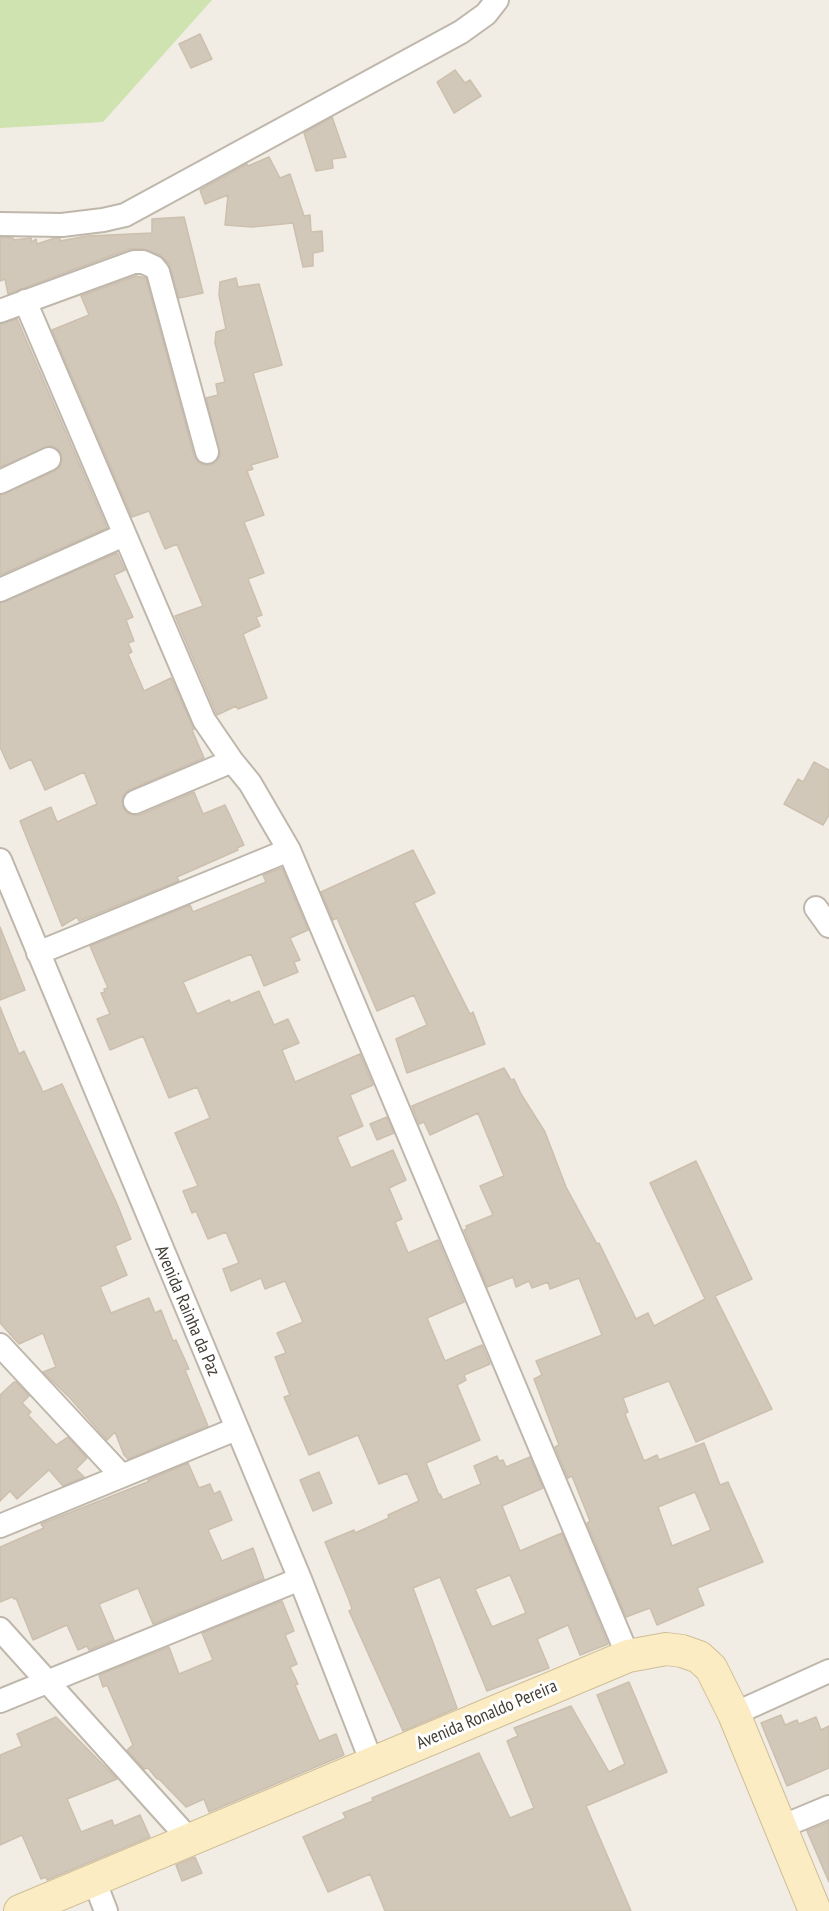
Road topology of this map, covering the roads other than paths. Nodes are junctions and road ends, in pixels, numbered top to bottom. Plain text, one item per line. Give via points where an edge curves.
1 (497, 0) edge
2 (0, 224) edge
3 (25, 301) junction
4 (0, 312) edge
5 (207, 452) dead end
6 (49, 459) dead end
7 (0, 482) edge
8 (124, 535) junction
9 (0, 590) edge
10 (232, 761) junction
11 (135, 802) dead end
12 (289, 850) junction
13 (0, 860) edge
14 (816, 908) dead end
15 (829, 926) edge
16 (38, 953) junction
17 (0, 1345) edge
18 (236, 1429) junction
19 (122, 1476) junction
20 (0, 1526) edge
21 (300, 1579) junction
22 (0, 1629) edge
23 (628, 1656) junction
24 (829, 1671) edge
25 (47, 1681) junction
26 (0, 1701) edge
27 (734, 1714) junction
28 (372, 1763) junction
29 (829, 1807) edge
30 (781, 1827) junction
31 (190, 1840) junction
32 (94, 1880) junction
33 (20, 1911) edge
34 (106, 1911) edge
35 (815, 1911) edge

1 - 2 street via 486,14 460,32 125,215 62,225
3 - 4 street
3 - 5 street via 135,262 154,267
3 - 8 street
6 - 7 street
8 - 9 street
8 - 10 street via 204,720
10 - 11 street
10 - 12 street via 260,799
12 - 16 street
12 - 23 street
13 - 16 street, Avenida Rainha da Paz
14 - 15 street
16 - 18 street, Avenida Rainha da Paz
17 - 19 street
18 - 19 street
18 - 21 street, Avenida Rainha da Paz
19 - 20 street
21 - 25 street
21 - 28 street, Avenida Rainha da Paz
22 - 25 street
23 - 27 street, Avenida Ronaldo Pereira via 666,1649 699,1657 711,1668
23 - 28 street, Avenida Ronaldo Pereira
24 - 27 street
25 - 26 street
25 - 31 street
27 - 30 street, Avenida Ronaldo Pereira
28 - 31 street, Avenida Ronaldo Pereira
29 - 30 street
30 - 35 street, Avenida Ronaldo Pereira
31 - 32 street, Avenida Ronaldo Pereira
32 - 33 street, Avenida Ronaldo Pereira
32 - 34 street

